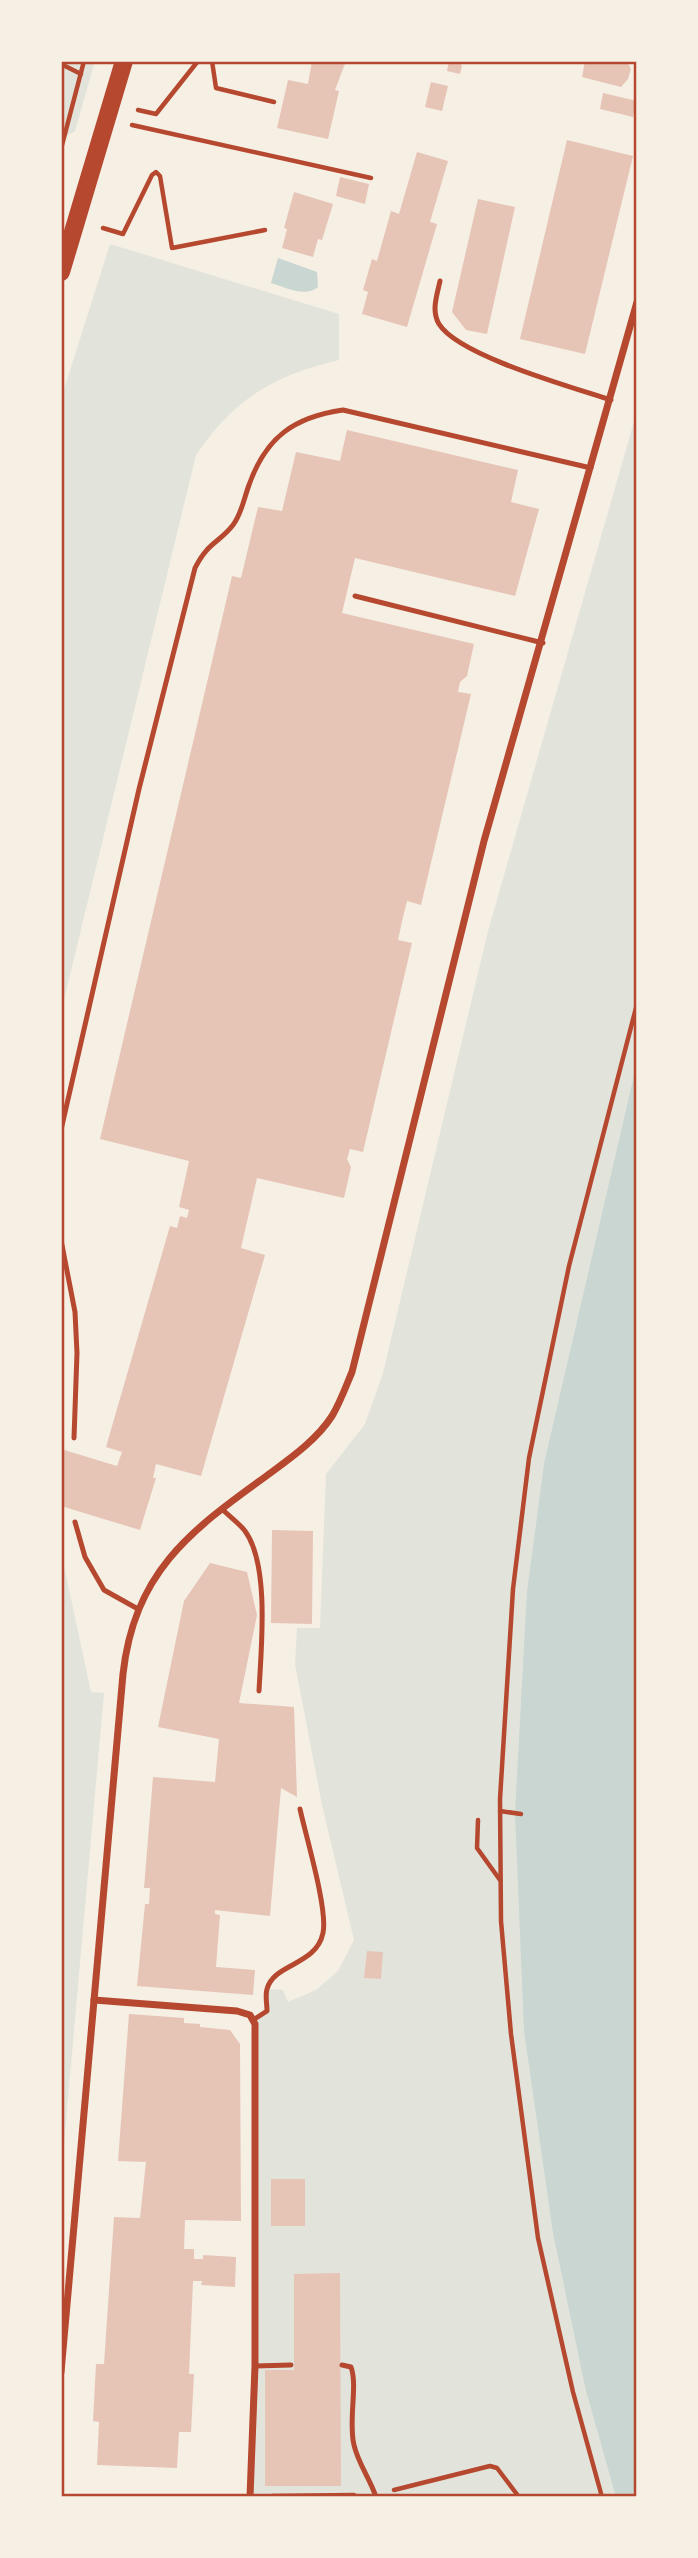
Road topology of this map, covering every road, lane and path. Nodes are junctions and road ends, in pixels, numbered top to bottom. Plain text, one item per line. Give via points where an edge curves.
1 (85, 61) edge
2 (124, 61) edge
3 (198, 61) edge
4 (212, 61) edge
5 (61, 64) edge
6 (81, 74) junction
7 (274, 102) dead end
8 (150, 113) dead end
9 (147, 128) dead end
10 (61, 149) edge
11 (371, 178) dead end
12 (265, 230) dead end
13 (112, 231) dead end
14 (61, 272) edge
15 (440, 281) dead end
16 (637, 302) edge
17 (611, 400) junction
18 (592, 468) junction
19 (355, 596) dead end
20 (542, 643) junction
21 (637, 1004) edge
22 (61, 1130) edge
23 (61, 1240) edge
24 (74, 1438) dead end
25 (222, 1509) junction
26 (75, 1522) dead end
27 (138, 1609) junction
28 (259, 1691) dead end
29 (300, 1810) dead end
30 (500, 1811) junction
31 (522, 1814) dead end
32 (478, 1820) dead end
33 (500, 1881) junction
34 (94, 2000) junction
35 (253, 2020) junction
36 (291, 2365) dead end
37 (342, 2365) dead end
38 (255, 2366) junction
39 (61, 2372) edge
40 (388, 2491) dead end
41 (376, 2495) edge
42 (250, 2497) edge
43 (519, 2497) edge
44 (602, 2497) edge

1 - 6 path
2 - 14 main road
3 - 8 path via 156,114
4 - 7 path via 216,88
5 - 6 path
6 - 10 path
9 - 11 path
12 - 13 path via 172,248 156,172 123,234
15 - 17 lane via 435,313 450,336 479,353
16 - 17 street
17 - 18 street
18 - 20 street
18 - 22 lane via 343,410 293,424 272,443 256,465 233,526 204,549 195,568
19 - 20 lane
20 - 25 street via 484,841 352,1372 331,1417 297,1454
21 - 30 path via 569,1266 529,1458 510,1627
23 - 24 lane via 78,1353
25 - 27 street via 167,1559
25 - 28 lane via 245,1531 256,1552 262,1616
26 - 27 lane via 85,1557 104,1590
27 - 34 street via 125,1651
29 - 35 lane via 323,1933 312,1955 275,1977 267,1989 267,2011
30 - 31 path
30 - 33 path
32 - 33 path via 477,1848
33 - 44 path via 511,2034 538,2238
34 - 35 street via 237,2011
34 - 39 street
35 - 38 street
36 - 38 lane
37 - 41 lane via 351,2367 354,2375 354,2445
38 - 42 street
40 - 43 path via 490,2466 497,2468
41 - 42 path

